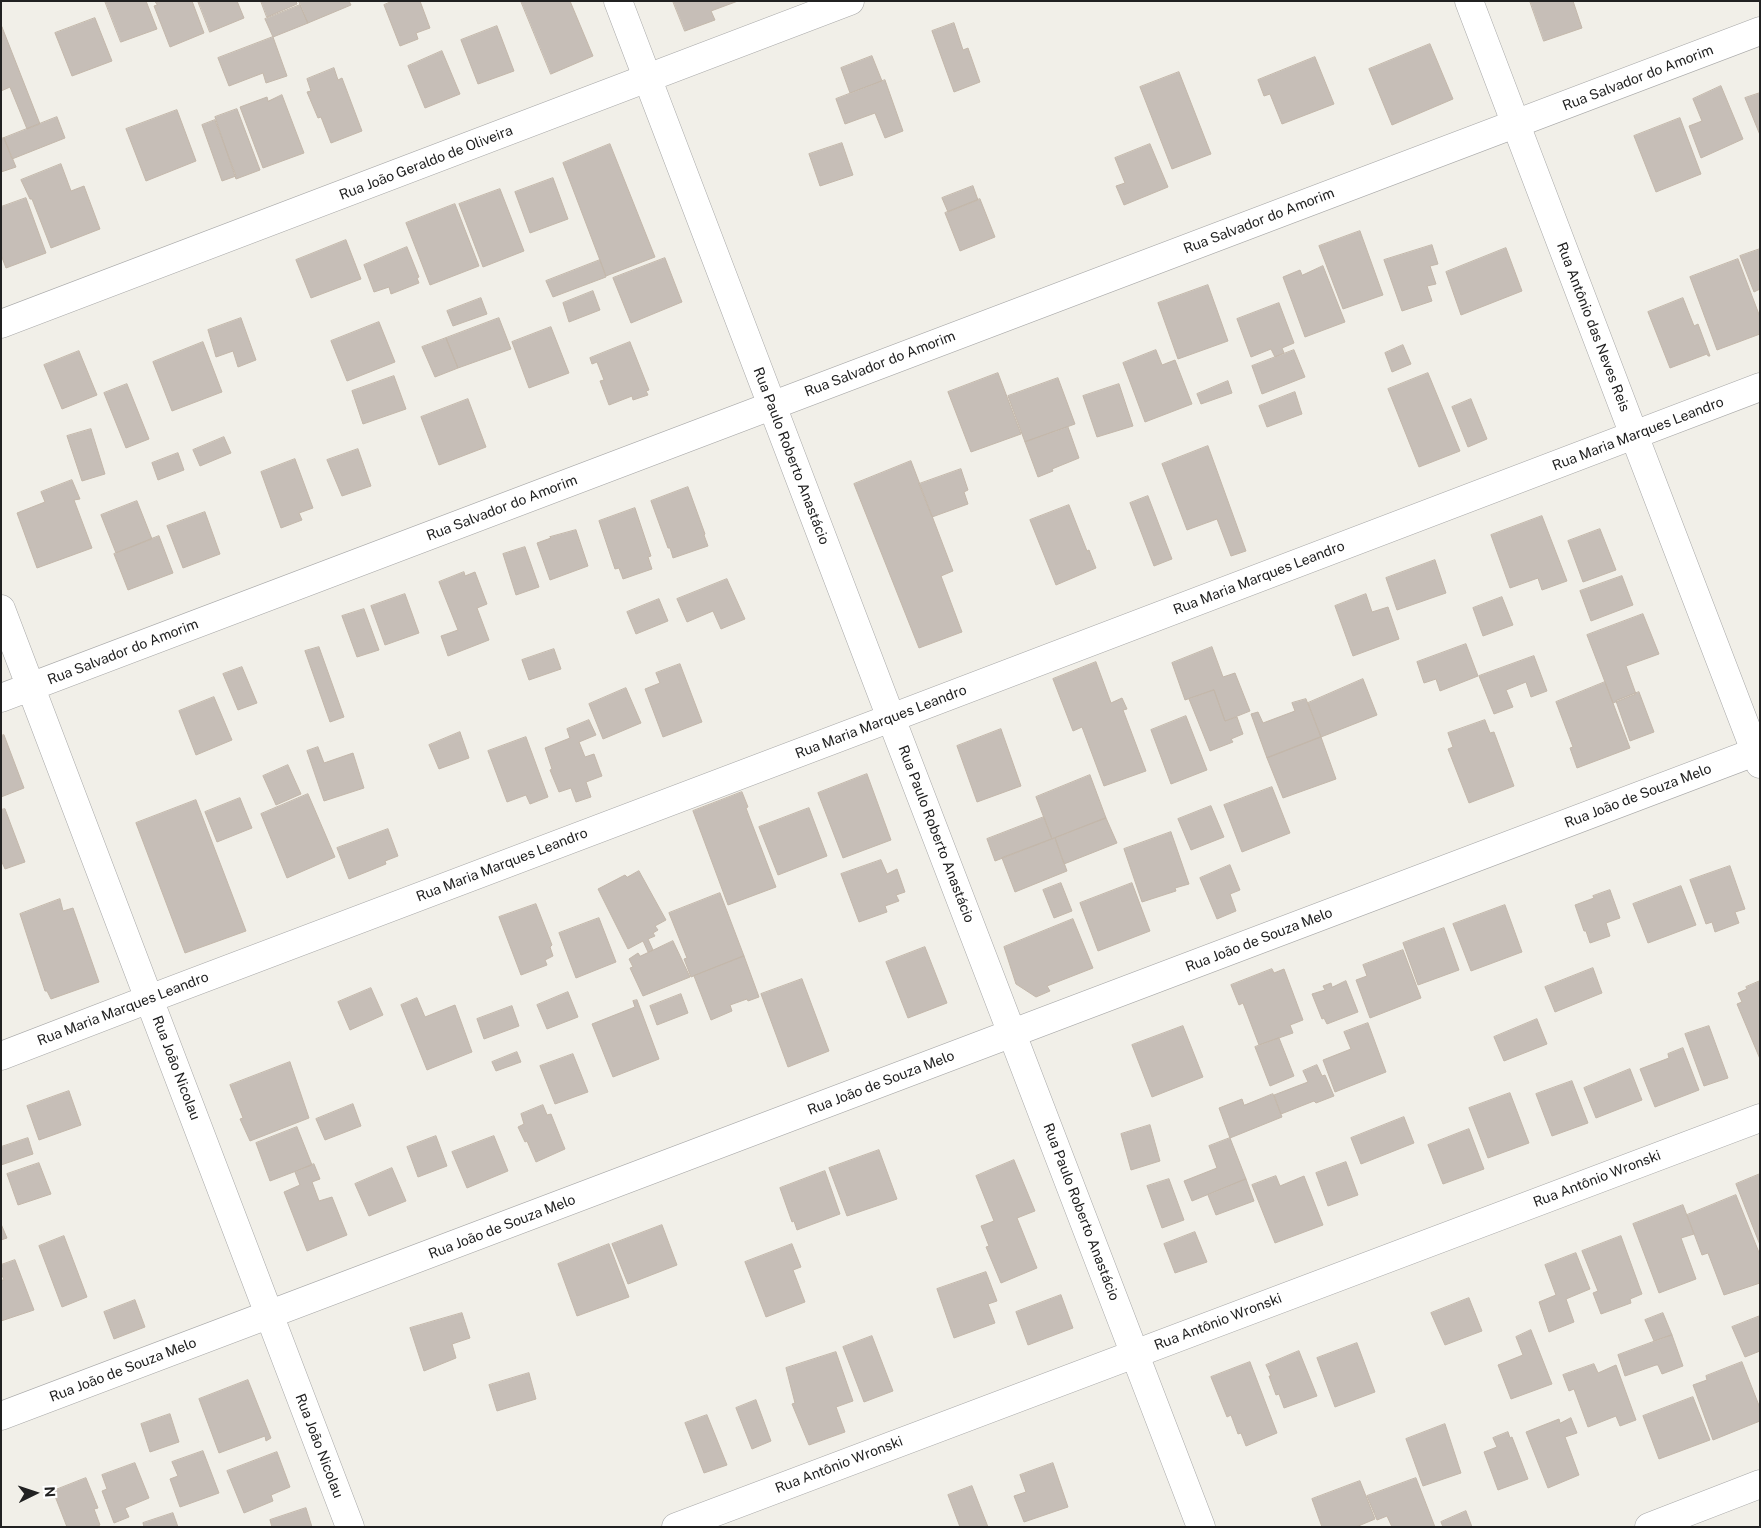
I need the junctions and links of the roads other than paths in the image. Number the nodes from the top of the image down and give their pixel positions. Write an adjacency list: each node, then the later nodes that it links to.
1 (618, 1): 5 (street, Rua Paulo Roberto Anastácio)
2 (850, 1): 5 (street, Rua João Geraldo de Oliveira)
3 (1469, 1): 6 (street, Rua Antônio das Neves Reis)
4 (1760, 31): 6 (street, Rua Salvador do Amorim)
5 (647, 78): 7 (street, Rua João Geraldo de Oliveira); 9 (street, Rua Paulo Roberto Anastácio)
6 (1516, 124): 9 (street, Rua Salvador do Amorim); 10 (street, Rua Antônio das Neves Reis)
7 (1, 324)
8 (1760, 387): 10 (street, Rua Maria Marques Leandro)
9 (772, 405): 12 (street, Rua Salvador do Amorim); 14 (street, Rua Paulo Roberto Anastácio)
10 (1634, 435): 14 (street, Rua Maria Marques Leandro); 15 (street, Rua Antônio das Neves Reis)
11 (1, 609): 12 (street, Rua João Nicolau)
12 (31, 687): 13 (street, Rua Salvador do Amorim); 16 (street, Rua João Nicolau)
13 (1, 698)
14 (891, 718): 16 (street, Rua Maria Marques Leandro); 17 (street, Rua Paulo Roberto Anastácio)
15 (1758, 755): 17 (street, Rua João de Souza Melo)
16 (150, 999): 18 (street, Rua Maria Marques Leandro); 20 (street, Rua João Nicolau)
17 (1012, 1033): 20 (street, Rua João de Souza Melo); 21 (street, Rua Paulo Roberto Anastácio)
18 (1, 1056)
19 (1760, 1118): 21 (street, Rua Antônio Wronski)
20 (269, 1315): 22 (street, Rua João de Souza Melo); 24 (street, Rua João Nicolau)
21 (1134, 1354): 25 (street, Rua Antônio Wronski); 26 (street, Rua Paulo Roberto Anastácio)
22 (1, 1416)
23 (1760, 1484): 27 (street)
24 (350, 1527)
25 (676, 1527)
26 (1201, 1527)
27 (1649, 1527)

